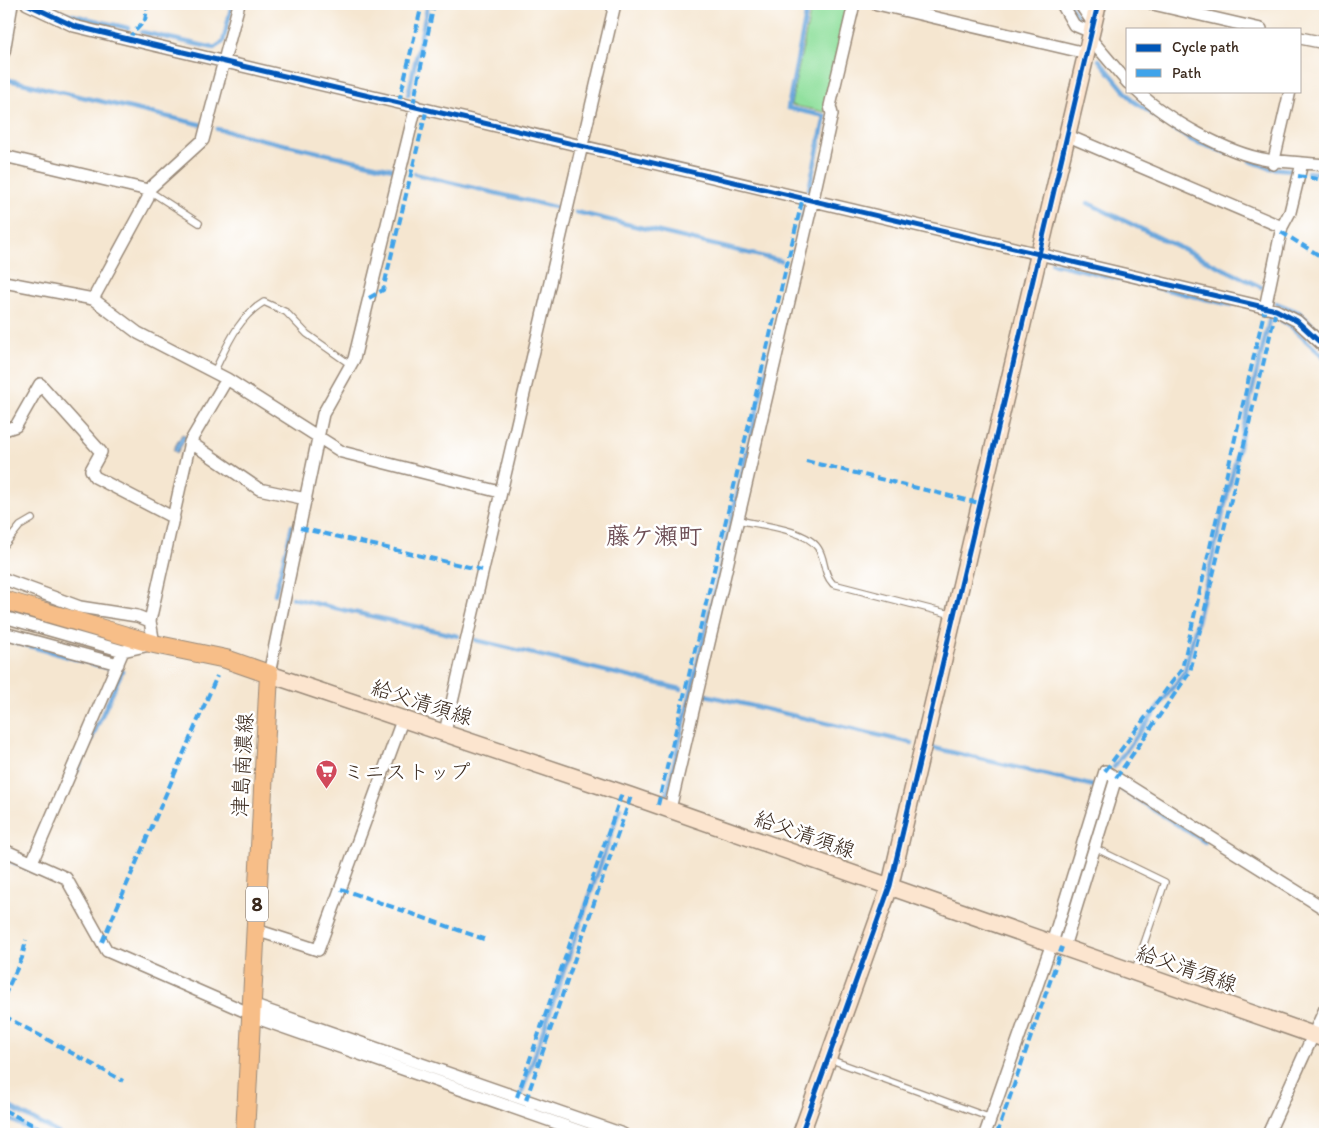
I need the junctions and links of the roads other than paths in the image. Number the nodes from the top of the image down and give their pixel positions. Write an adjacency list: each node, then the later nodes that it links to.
1 (27, 4): 16 (street)
2 (239, 4): 16 (street)
3 (615, 4): 22 (street)
4 (854, 4): 28 (street)
5 (877, 4): 12 (street)
6 (1062, 4): 12 (street)
7 (1080, 4): 12 (street)
8 (1098, 4): 12 (street)
9 (1153, 4): 11 (street)
10 (9, 9): 15 (street)
11 (1257, 28)
12 (1090, 36): 17 (street); 21 (street)
13 (1302, 41): 14 (street)
14 (1325, 43)
15 (4, 52)
16 (225, 61): 20 (street); 27 (street)
17 (1126, 81)
18 (1138, 92): 24 (street)
19 (1290, 92): 24 (street)
20 (416, 106): 22 (street); 36 (street)
21 (1066, 135): 30 (street); 31 (street)
22 (581, 145): 28 (street); 42 (street)
23 (4, 156): 27 (street)
24 (1274, 162): 25 (street)
25 (1302, 163): 26 (street); 30 (street)
26 (1325, 165)
27 (148, 190): 29 (lane); 33 (street)
28 (813, 199): 31 (street); 46 (street)
29 (199, 223)
30 (1282, 228): 34 (street)
31 (1038, 254): 34 (street); 50 (street)
32 (4, 282): 33 (street)
33 (93, 298): 37 (street)
34 (1265, 308): 35 (street)
35 (1325, 347)
36 (351, 365): 37 (lane); 40 (street)
37 (214, 372): 38 (street)
38 (226, 379): 40 (street); 41 (street)
39 (4, 430): 44 (street)
40 (318, 438): 42 (street); 43 (street)
41 (190, 442): 43 (street); 44 (street)
42 (500, 492): 59 (street)
43 (306, 499): 57 (street)
44 (174, 518): 52 (street)
45 (32, 519): 47 (lane)
46 (737, 520): 50 (lane); 61 (street)
47 (4, 546)
48 (4, 580): 52 (street)
49 (4, 600): 54 (main road)
50 (953, 615): 65 (street)
51 (4, 617): 55 (street)
52 (150, 621): 54 (street)
53 (4, 633): 56 (street)
54 (154, 644): 55 (street); 57 (main road)
55 (124, 651): 56 (street)
56 (118, 664): 64 (street)
57 (269, 674): 58 (street, 給父清須線); 67 (main road, 津島南濃線 / 8)
58 (403, 718): 59 (street, 給父清須線); 67 (street)
59 (445, 732): 61 (street, 給父清須線)
60 (1116, 778): 62 (street); 66 (street); 68 (street)
61 (670, 809): 65 (street, 給父清須線)
62 (1095, 848): 68 (street); 69 (lane)
63 (4, 850): 64 (street)
64 (32, 862): 71 (street)
65 (890, 886): 68 (street, 給父清須線); 73 (street)
66 (1325, 909)
67 (256, 930): 71 (main road, 津島南濃線 / 8)
68 (1058, 945): 69 (street, 給父清須線); 75 (street)
69 (1135, 972): 72 (street, 給父清須線)
70 (1325, 1009): 72 (street)
71 (252, 1012): 74 (street); 76 (main road, 津島南濃線 / 8)
72 (1319, 1037): 81 (street)
73 (828, 1059): 75 (lane); 79 (street)
74 (527, 1107): 77 (street); 78 (street)
75 (991, 1118): 80 (street)
76 (245, 1134)
77 (588, 1134)
78 (623, 1134)
79 (801, 1134)
80 (985, 1134)
81 (1268, 1134)

